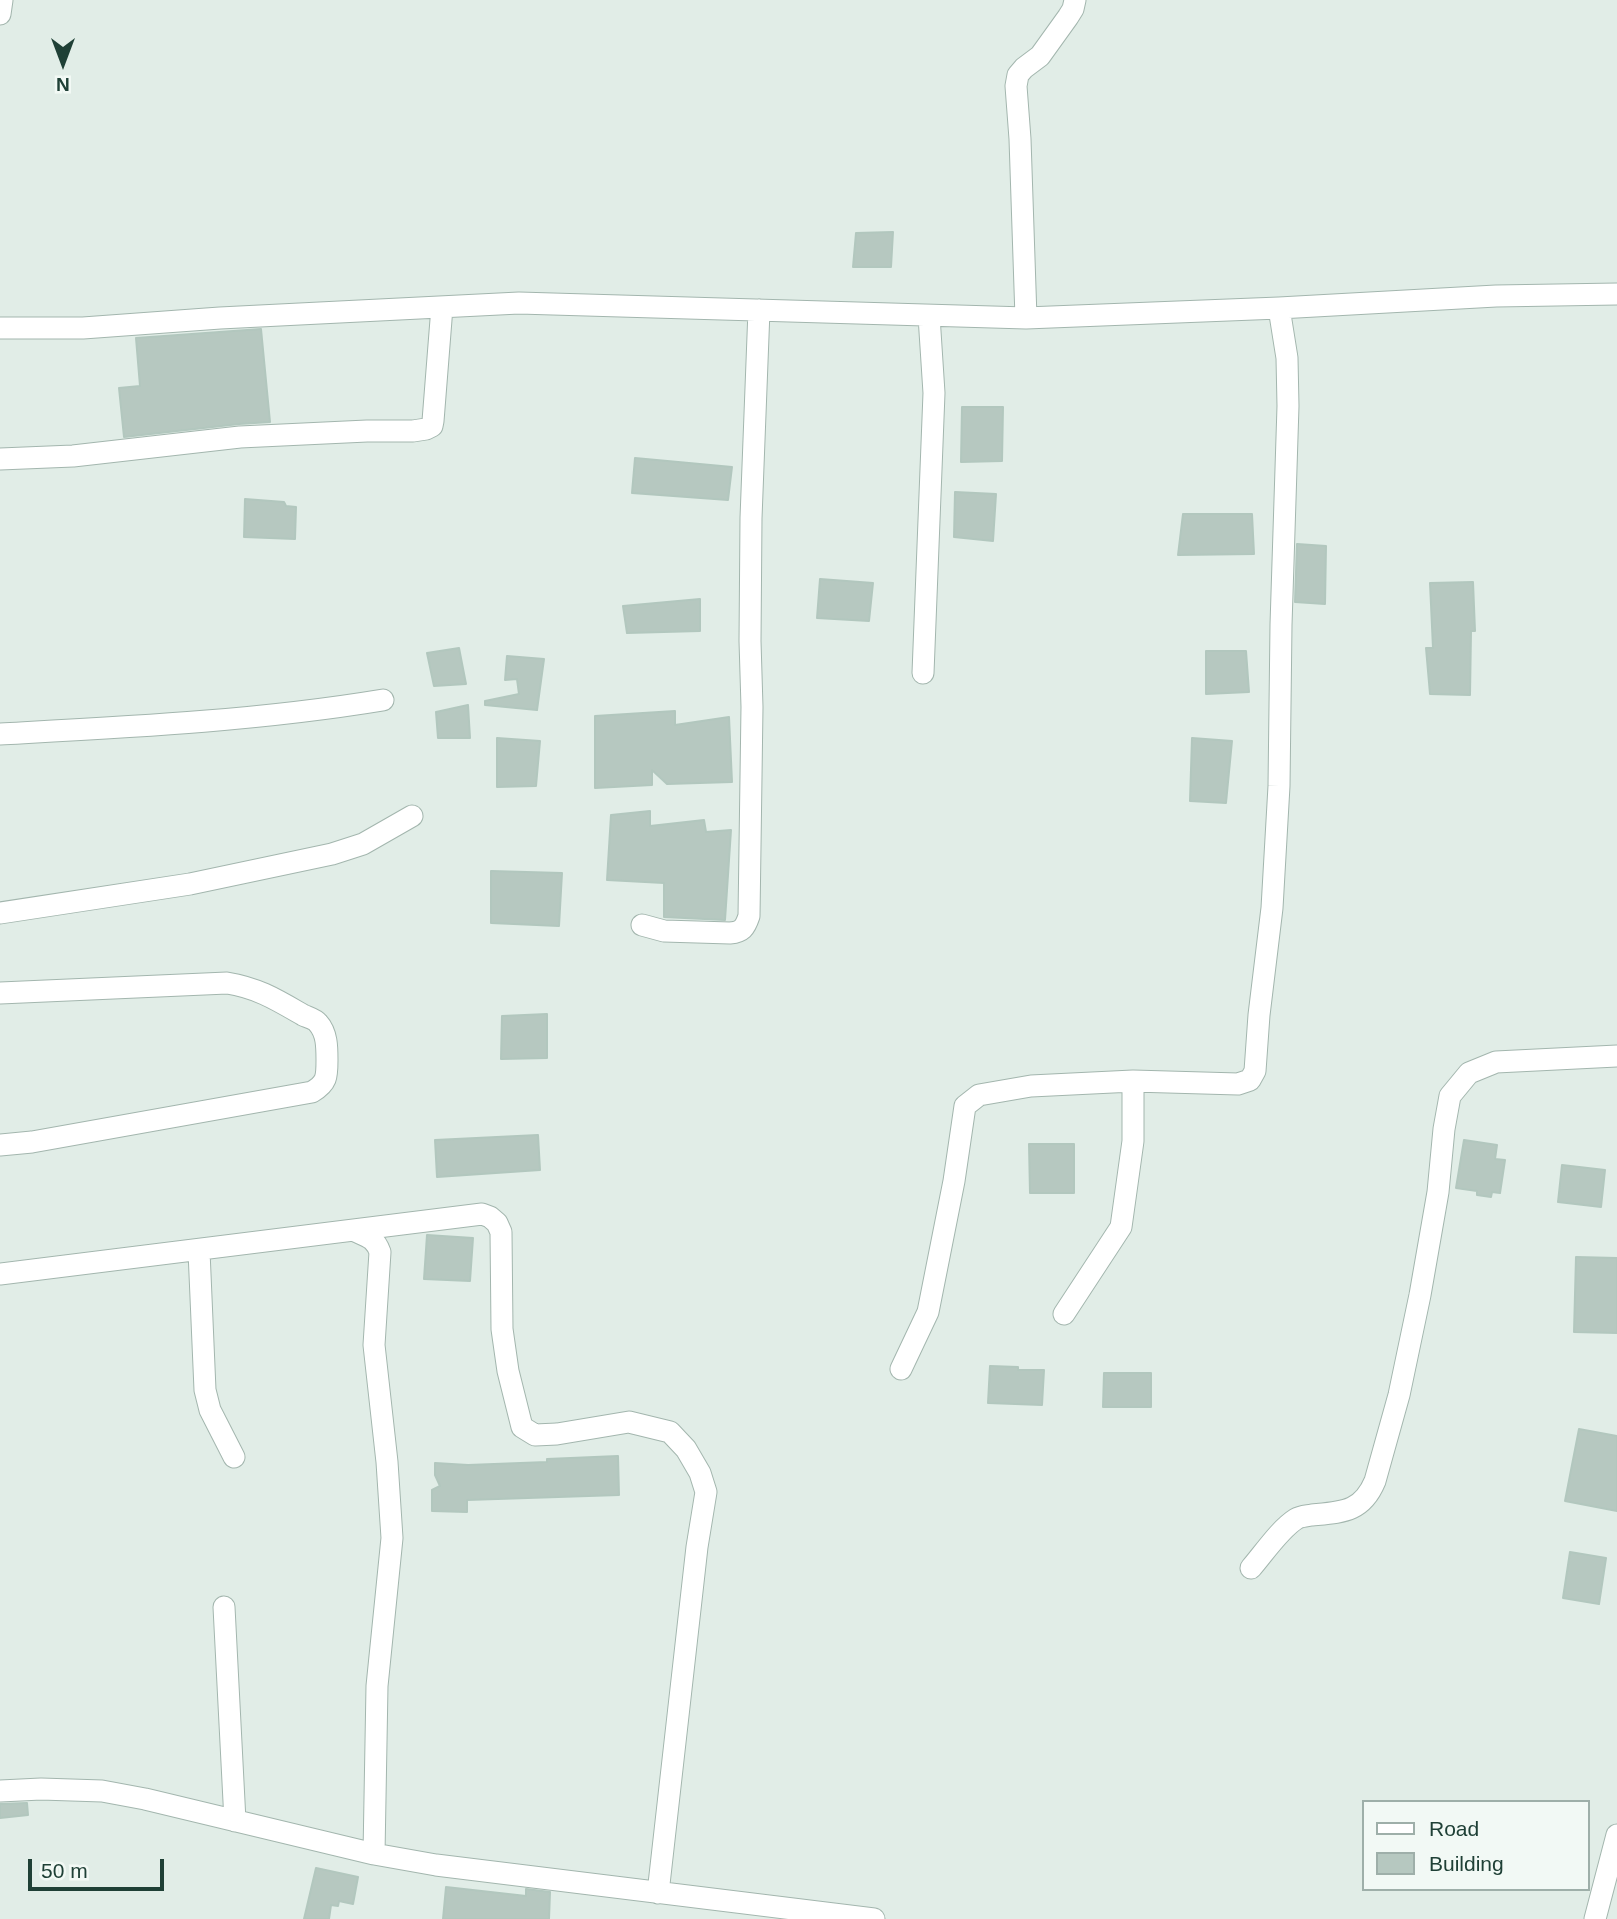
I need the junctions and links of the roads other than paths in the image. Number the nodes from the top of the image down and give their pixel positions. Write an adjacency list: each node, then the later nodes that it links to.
1 (2, 0): 3 (street)
2 (1075, 0): 9 (street)
3 (0, 15)
4 (1617, 294): 6 (street)
5 (442, 307): 7 (street); 10 (street); 11 (street)
6 (1279, 308): 9 (street); 20 (street)
7 (759, 310): 8 (street); 17 (street)
8 (929, 316): 9 (street); 12 (street)
9 (1026, 318)
10 (0, 328)
11 (0, 459)
12 (923, 673)
13 (383, 700): 14 (street)
14 (0, 734)
15 (412, 816): 16 (street)
16 (0, 913)
17 (642, 925)
18 (0, 993): 21 (street)
19 (1617, 1056): 28 (street)
20 (1133, 1081): 25 (street); 26 (street)
21 (0, 1145)
22 (355, 1231): 23 (street); 33 (street); 34 (street)
23 (199, 1251): 24 (street); 27 (street)
24 (0, 1274)
25 (1064, 1314)
26 (901, 1369)
27 (234, 1457)
28 (1251, 1568)
29 (224, 1607): 31 (street)
30 (0, 1791): 31 (street)
31 (235, 1821): 33 (street)
32 (1617, 1835): 36 (street)
33 (374, 1854): 34 (street)
34 (658, 1893): 35 (street)
35 (706, 1909): 38 (street)
36 (1595, 1918): 37 (street)
37 (1617, 1918)
38 (874, 1919)

